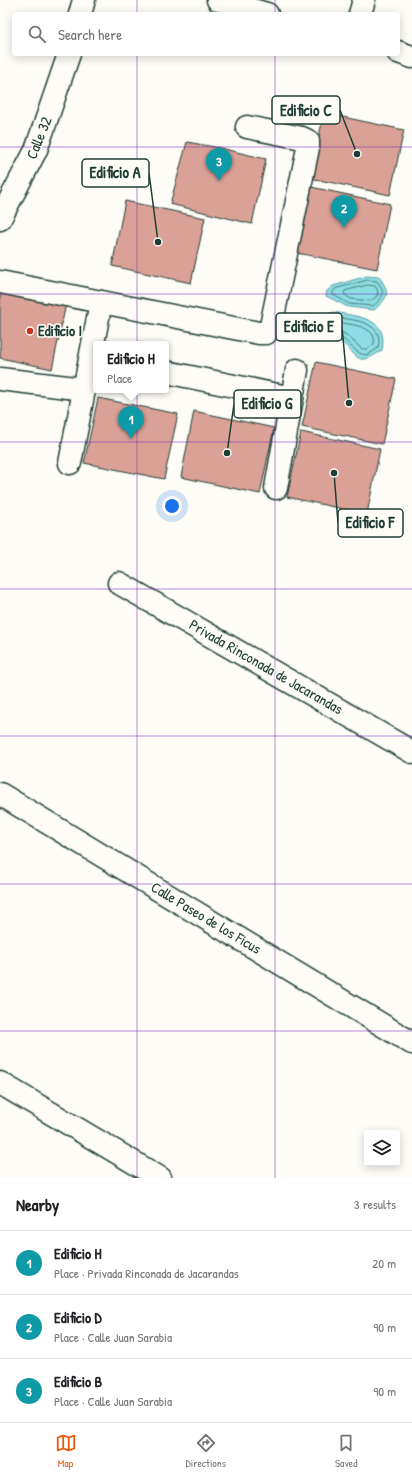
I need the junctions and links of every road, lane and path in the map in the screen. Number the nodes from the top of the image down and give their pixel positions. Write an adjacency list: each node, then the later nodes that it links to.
1 (84, 0): 4 (street)
2 (218, 0): 5 (street)
3 (364, 0): 6 (street)
4 (81, 12)
5 (260, 12)
6 (361, 12)
7 (400, 53): 9 (street)
8 (68, 56): 11 (street, Calle 32)
9 (412, 56)
10 (247, 127): 13 (street)
11 (0, 219)
12 (0, 282): 13 (street)
13 (101, 302): 14 (street)
14 (95, 341)
15 (93, 358): 19 (street)
16 (298, 370): 20 (street)
17 (169, 373): 20 (street)
18 (0, 379): 19 (street)
19 (84, 389): 21 (street)
20 (292, 398): 22 (street)
21 (70, 463)
22 (276, 488)
23 (120, 582): 24 (street, Privada Rinconada de Jacarandas)
24 (412, 752)
25 (0, 794): 26 (street, Calle Paseo de los Ficus)
26 (412, 1043)
27 (0, 1083): 28 (street)
28 (160, 1178)

